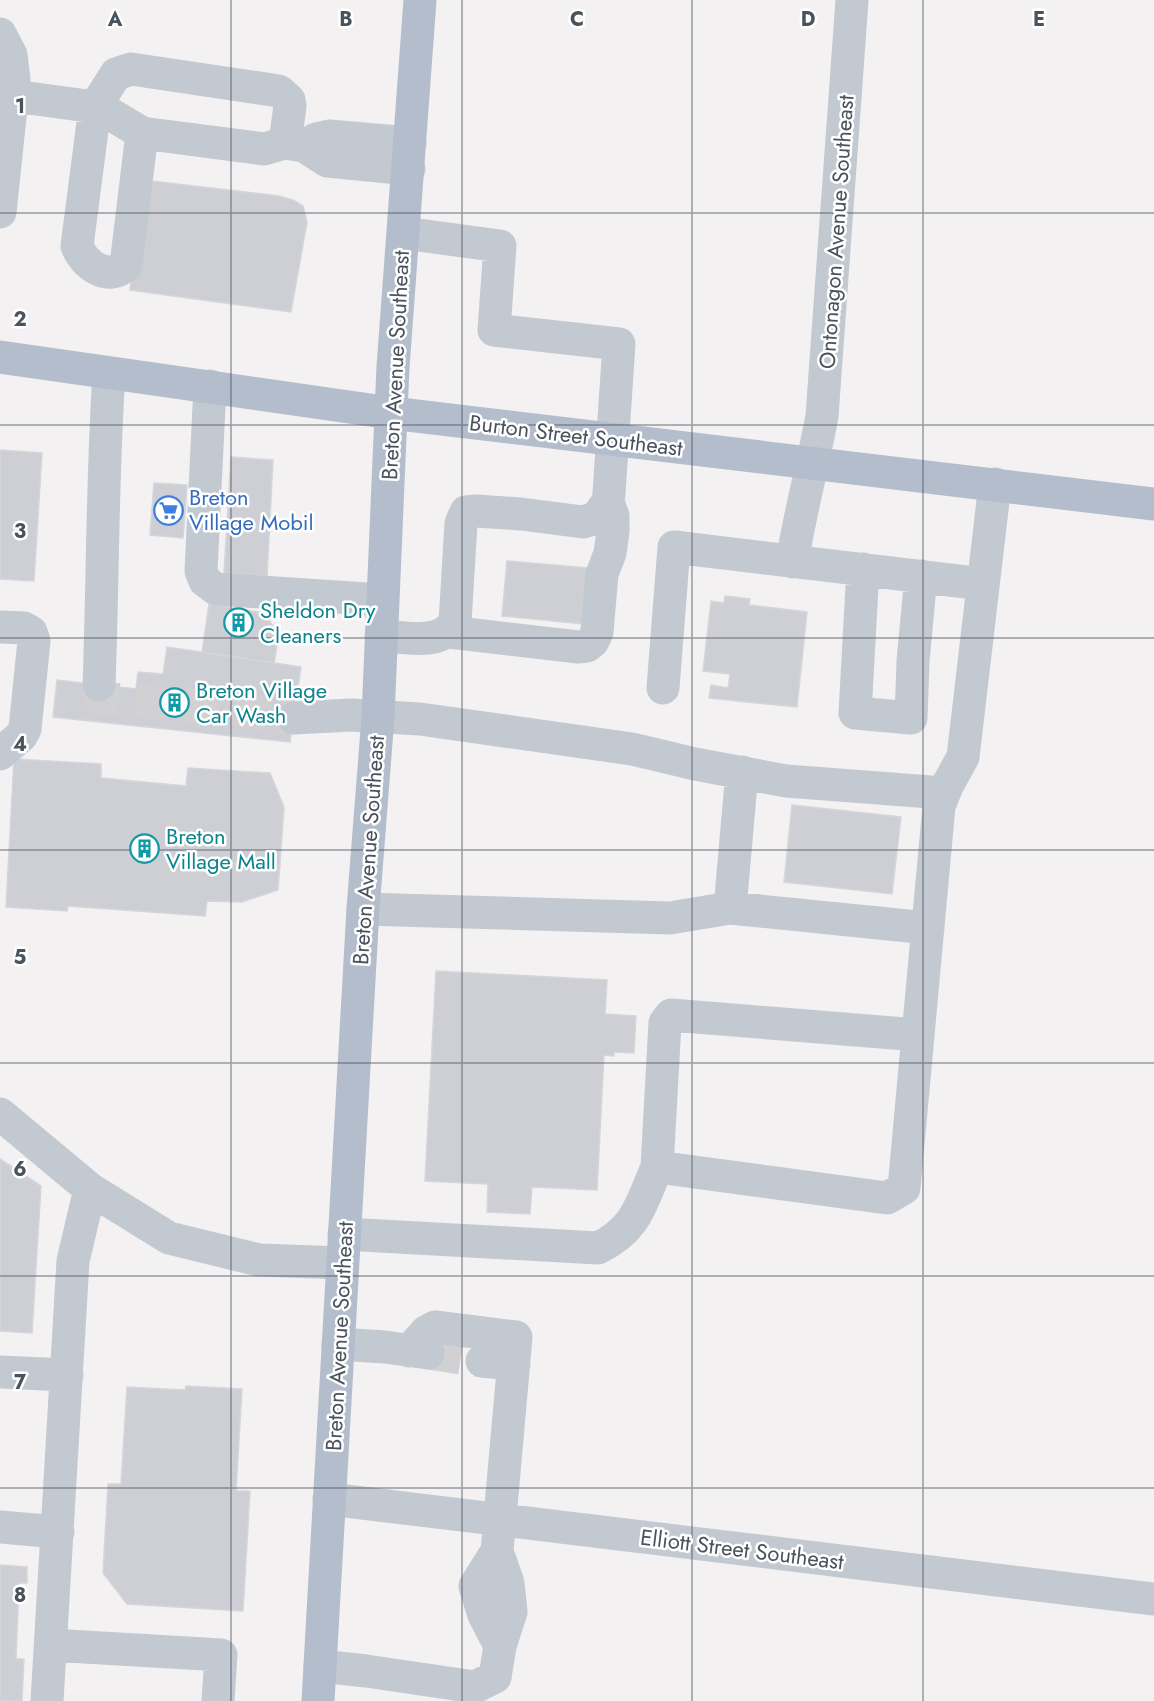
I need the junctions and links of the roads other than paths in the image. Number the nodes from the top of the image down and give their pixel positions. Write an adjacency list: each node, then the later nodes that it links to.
1 (420, 0): 8 (main road, Breton Avenue Southeast)
2 (852, 0): 16 (street, Ontonagon Avenue Southeast)
3 (0, 34): 5 (street)
4 (95, 107): 5 (street); 6 (street); 6 (street); 7 (street)
5 (8, 113): 9 (street)
6 (142, 133): 7 (street)
7 (294, 145): 8 (street)
8 (409, 156): 10 (main road, Breton Avenue Southeast)
9 (0, 212)
10 (404, 233): 14 (main road, Breton Avenue Southeast); 15 (street)
11 (0, 357): 12 (main road, Burton Street Southeast)
12 (109, 374): 13 (main road, Burton Street Southeast); 28 (street)
13 (210, 386): 14 (main road, Burton Street Southeast); 24 (street)
14 (391, 413): 15 (main road, Burton Street Southeast); 24 (main road, Breton Avenue Southeast)
15 (614, 438): 16 (main road, Burton Street Southeast); 18 (street)
16 (813, 464): 17 (main road, Burton Street Southeast); 20 (street, Ontonagon Avenue Southeast)
17 (995, 484): 19 (main road, Burton Street Southeast); 23 (street)
18 (608, 502): 26 (street); 26 (street)
19 (1154, 504)
20 (792, 562): 21 (street); 29 (street)
21 (864, 569): 22 (street); 22 (street)
22 (921, 576): 23 (street)
23 (983, 584): 34 (street)
24 (382, 600): 27 (main road, Breton Avenue Southeast)
25 (0, 627): 32 (street)
26 (449, 632): 27 (street)
27 (381, 636): 30 (main road, Breton Avenue Southeast)
28 (99, 685)
29 (663, 688)
30 (378, 717): 31 (street); 33 (street); 36 (main road, Breton Avenue Southeast)
31 (294, 718)
32 (0, 754)
33 (742, 772): 34 (street); 35 (street)
34 (944, 793): 37 (street)
35 (730, 908): 36 (street); 37 (street)
36 (363, 909): 42 (main road, Breton Avenue Southeast)
37 (928, 928): 38 (street)
38 (918, 1035): 40 (street); 40 (street)
39 (0, 1114): 41 (street)
40 (657, 1167): 42 (street)
41 (90, 1189): 42 (street); 45 (street)
42 (343, 1248): 43 (main road, Breton Avenue Southeast)
43 (338, 1344): 46 (main road, Breton Avenue Southeast); 49 (street)
44 (0, 1372): 45 (street)
45 (67, 1375): 48 (street)
46 (330, 1499): 49 (street, Elliott Street Southeast); 52 (main road, Breton Avenue Southeast)
47 (0, 1527): 48 (street)
48 (58, 1532): 51 (street)
49 (499, 1535): 50 (street, Elliott Street Southeast); 52 (street)
50 (1154, 1599)
51 (51, 1645): 53 (street); 54 (street)
52 (320, 1666): 55 (main road, Breton Avenue Southeast)
53 (47, 1701)
54 (218, 1701)
55 (318, 1701)

